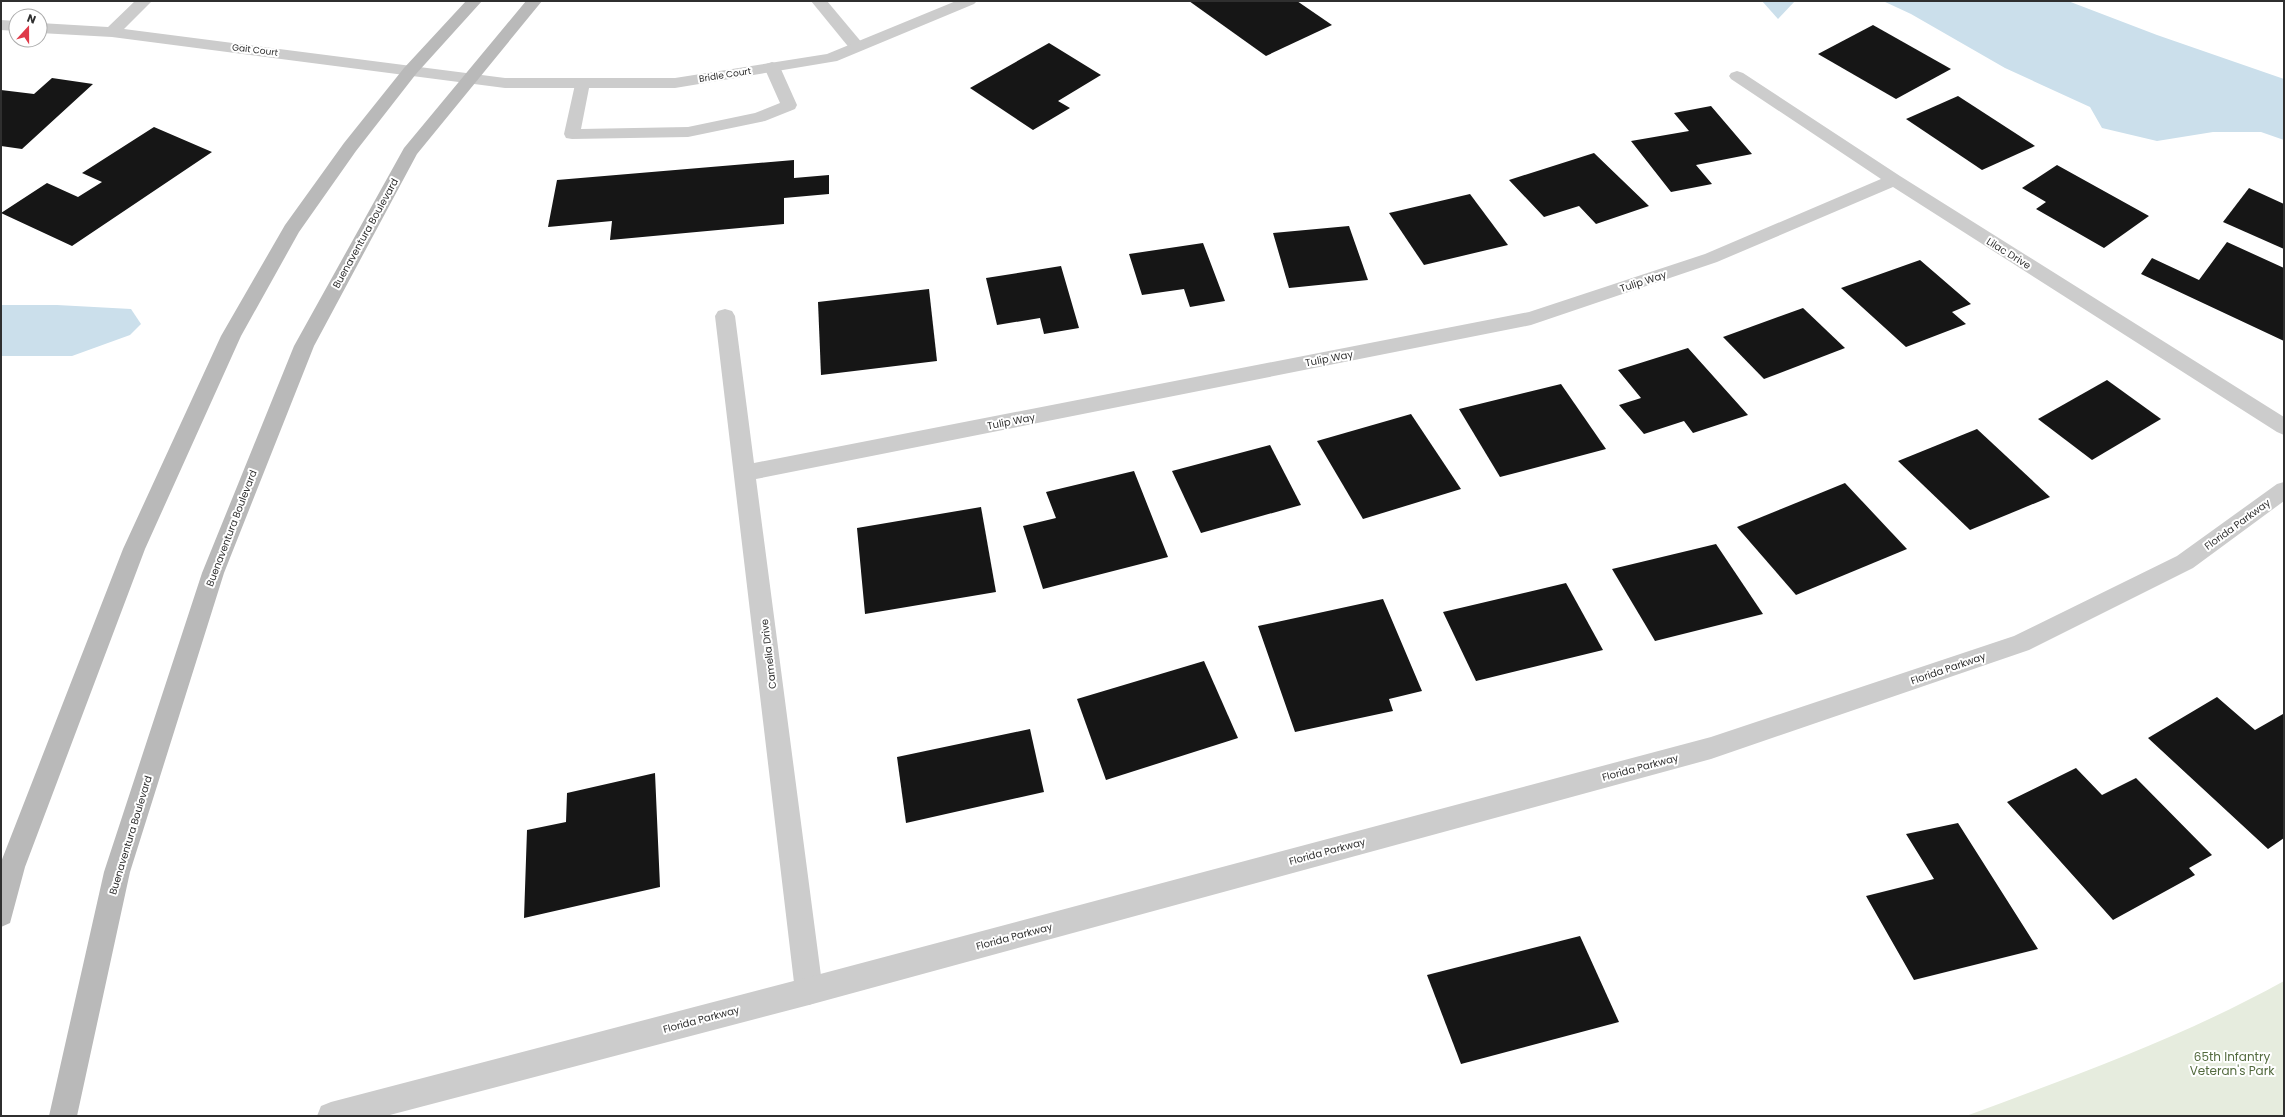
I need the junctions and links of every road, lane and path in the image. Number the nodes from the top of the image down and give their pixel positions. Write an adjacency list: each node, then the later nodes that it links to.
1 (144, 1): 7 (street)
2 (474, 1): 10 (main road)
3 (534, 1): 12 (main road, Buenaventura Boulevard)
4 (818, 1): 8 (street)
5 (969, 1): 8 (street, Bridle Court)
6 (48, 28): 7 (street, Gait Court)
7 (112, 32): 10 (street, Gait Court)
8 (857, 47): 9 (street, Bridle Court)
9 (772, 67): 13 (street, Bridle Court); 13 (street)
10 (410, 71): 12 (street, Gait Court); 19 (main road)
11 (1736, 76): 14 (street, Lilac Drive)
12 (469, 79): 13 (street, Bridle Court); 21 (main road, Buenaventura Boulevard)
13 (582, 83)
14 (1894, 180): 16 (street, Lilac Drive); 17 (street, Tulip Way)
15 (725, 316): 17 (street, Camelia Drive)
16 (2284, 426)
17 (746, 473): 20 (street, Camelia Drive)
18 (2284, 490): 20 (street, Florida Parkway)
19 (1, 914)
20 (809, 991): 22 (street, Florida Parkway)
21 (63, 1116)
22 (331, 1116)

